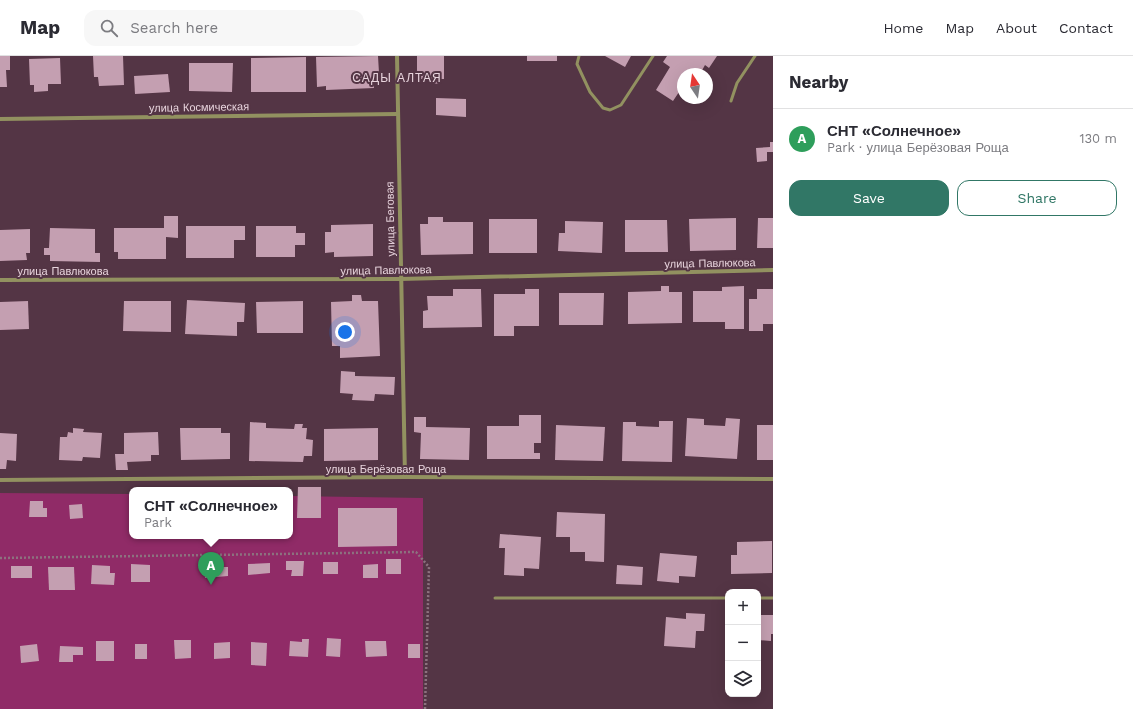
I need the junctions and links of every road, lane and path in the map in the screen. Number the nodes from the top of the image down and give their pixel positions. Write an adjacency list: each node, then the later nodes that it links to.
1 (397, 56): 6 (street, улица Беговая)
2 (579, 56): 3 (lane)
3 (653, 56)
4 (755, 56): 5 (lane)
5 (732, 101)
6 (398, 114): 7 (street, улица Космическая); 9 (street, улица Беговая)
7 (0, 119)
8 (773, 270): 9 (street, улица Павлюкова)
9 (400, 279): 10 (street, улица Павлюкова); 11 (street, улица Беговая)
10 (0, 280)
11 (405, 477): 12 (street, улица Берёзовая Роща); 13 (street, улица Берёзовая Роща)
12 (773, 479)
13 (0, 480)
14 (0, 558): 19 (path)
15 (495, 598): 16 (lane)
16 (725, 598)
17 (761, 598): 18 (lane)
18 (773, 598)
19 (425, 709)

